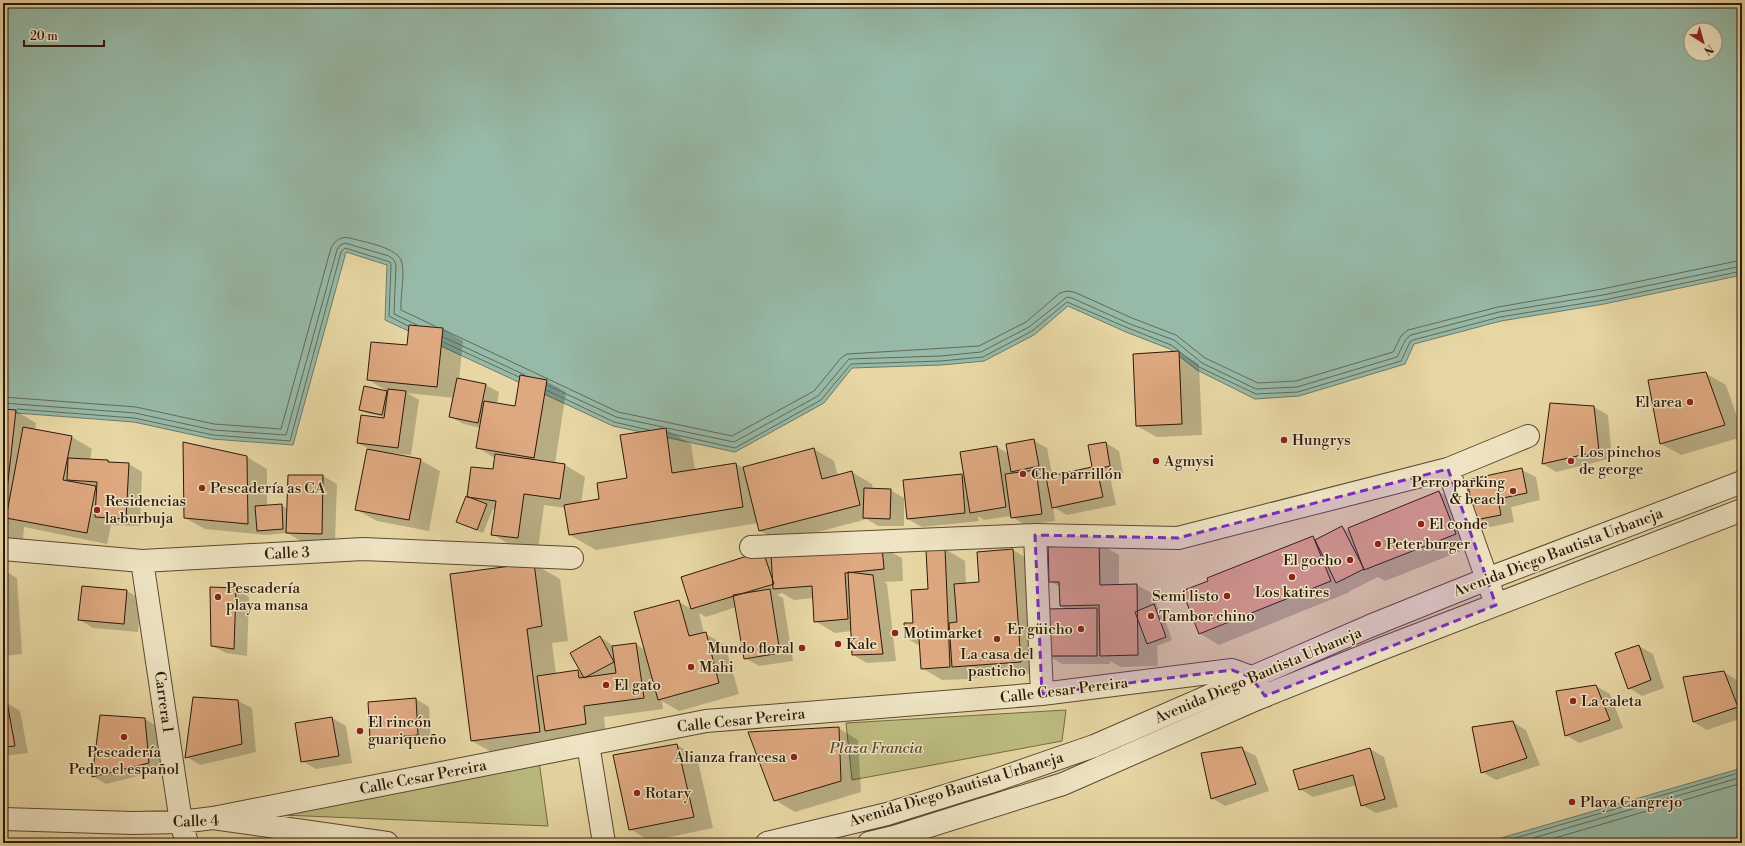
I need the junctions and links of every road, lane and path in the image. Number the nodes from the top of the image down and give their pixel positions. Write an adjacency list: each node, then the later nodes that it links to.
1 (1528, 436): 2 (street)
2 (1448, 468): 5 (street); 10 (street)
3 (1742, 482): 10 (street, Avenida Diego Bautista Urbaneja)
4 (1742, 510): 11 (street, Avenida Diego Bautista Urbaneja)
5 (1035, 535): 6 (street); 13 (street)
6 (751, 547)
7 (3, 548): 9 (street, Calle 3)
8 (572, 558): 9 (street, Calle 3)
9 (142, 561): 19 (street, Carrera 1)
10 (1487, 579): 11 (street); 12 (street, Avenida Diego Bautista Urbaneja)
11 (1496, 605): 14 (street, Avenida Diego Bautista Urbaneja)
12 (1251, 677): 13 (street, Calle Cesar Pereira); 14 (street); 16 (street, Avenida Diego Bautista Urbaneja)
13 (1042, 694): 15 (street, Calle Cesar Pereira)
14 (1265, 696): 20 (street, Avenida Diego Bautista Urbaneja)
15 (588, 744): 17 (street, Calle Cesar Pereira); 23 (street)
16 (887, 814): 20 (street); 24 (street, Avenida Diego Bautista Urbaneja)
17 (213, 818): 19 (street, Calle 4); 22 (street, Calle 4)
18 (3, 819): 19 (street, Calle 4)
19 (182, 822): 21 (street, Carrera 1)
20 (896, 840): 25 (street, Avenida Diego Bautista Urbaneja)
21 (187, 843)
22 (387, 843)
23 (604, 843)
24 (767, 843)
25 (869, 843)

